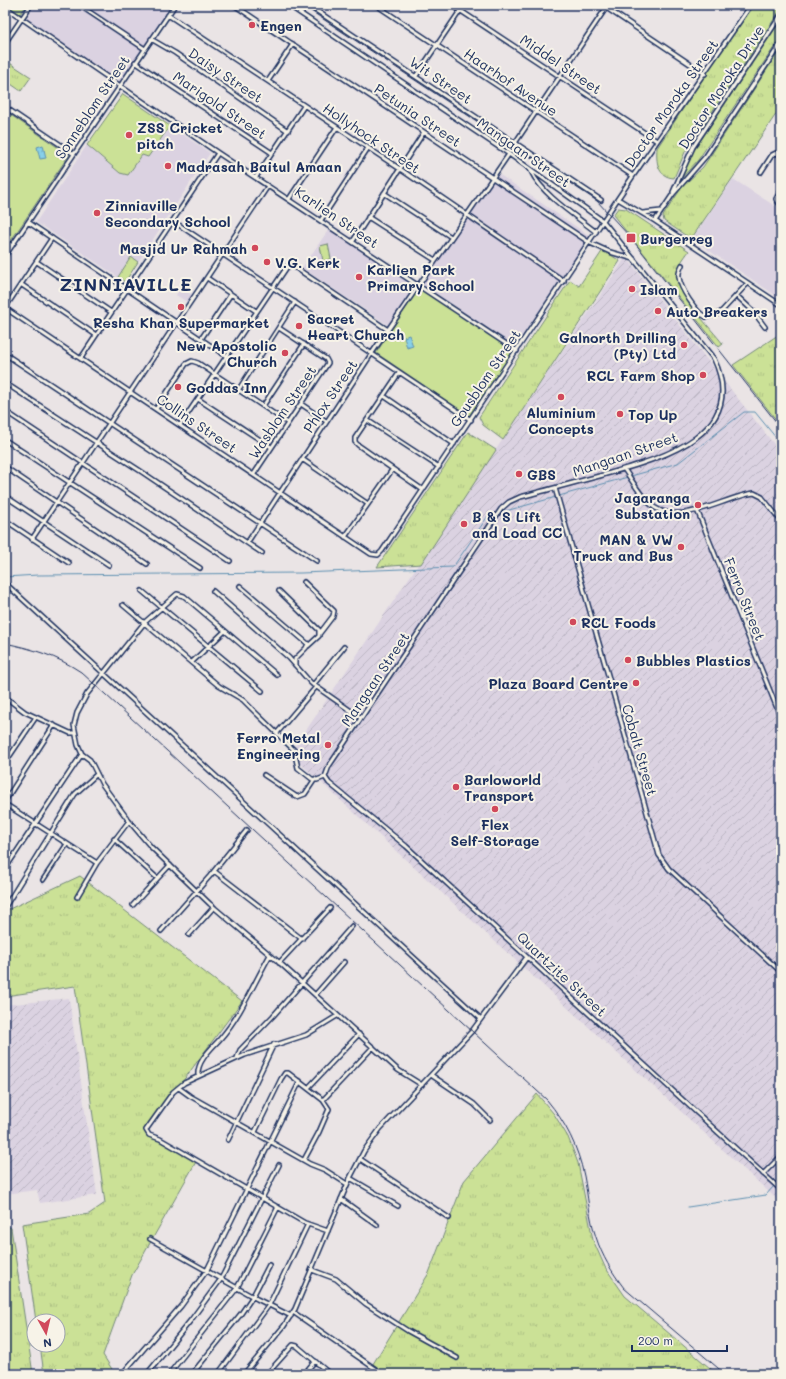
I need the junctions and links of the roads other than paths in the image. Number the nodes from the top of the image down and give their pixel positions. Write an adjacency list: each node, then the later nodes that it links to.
1 (31, 5): 19 (street)
2 (79, 5): 25 (street)
3 (175, 5): 17 (street, Sonneblom Street)
4 (234, 5): 23 (street, Petunia Street)
5 (288, 5): 44 (street, Mangaan Street)
6 (308, 5): 15 (street, Wit Street)
7 (320, 5): 15 (street)
8 (376, 5): 24 (street, Haarhof Avenue)
9 (452, 5): 16 (street, Middel Street)
10 (464, 5): 16 (street)
11 (602, 5): 13 (street)
12 (751, 5): 27 (street, Doctor Moroka Street)
13 (607, 6): 27 (street); 29 (street)
14 (5, 7): 19 (street, Karlien Street)
15 (316, 10): 28 (street, Wit Street)
16 (460, 10): 24 (street); 29 (street, Middel Street)
17 (168, 15): 20 (street, Sonneblom Street); 30 (street, Hollyhock Street)
18 (781, 15): 55 (street, Doctor Moroka Drive)
19 (22, 18): 22 (street); 31 (street, Karlien Street)
20 (152, 39): 25 (street, Sonneblom Street); 36 (street, Daisy Street)
21 (781, 43): 55 (street, Doctor Moroka Drive)
22 (5, 44)
23 (293, 44): 30 (street); 37 (street, Petunia Street)
24 (437, 45): 28 (street); 34 (street, Haarhof Avenue)
25 (145, 49): 26 (street, Sonneblom Street)
26 (135, 62): 31 (street, Sonneblom Street); 42 (street, Marigold Street)
27 (705, 74): 38 (street, Doctor Moroka Street)
28 (416, 76): 39 (street, Wit Street)
29 (560, 76): 34 (street); 38 (street, Middel Street)
30 (268, 81): 32 (street, Hollyhock Street)
31 (120, 85): 41 (street, Karlien Street); 43 (street, Sonneblom Street)
32 (304, 106): 35 (street, Hollyhock Street); 36 (street)
33 (5, 107): 43 (street)
34 (536, 112): 39 (street); 49 (street, Haarhof Avenue)
35 (337, 127): 40 (street, Hollyhock Street); 56 (street)
36 (288, 131): 42 (street)
37 (424, 132): 46 (street); 51 (street, Petunia Street)
38 (657, 142): 49 (street, Doctor Moroka Street)
39 (515, 143): 58 (street, Wit Street)
40 (368, 148): 46 (street, Hollyhock Street); 65 (street)
41 (218, 153): 50 (street, Karlien Street); 67 (street)
42 (272, 153): 50 (street)
43 (74, 154): 69 (street, Sonneblom Street)
44 (508, 154): 47 (street, Mangaan Street); 51 (street, Phlox Street)
45 (781, 155): 48 (street)
46 (400, 169): 54 (street); 63 (street, Hollyhock Street)
47 (530, 169): 66 (street, Mangaan Street); 70 (street)
48 (761, 172)
49 (633, 176): 57 (street, Doctor Moroka Street)
50 (256, 177): 52 (street, Karlien Street)
51 (491, 177): 63 (street, Phlox Street); 75 (street, Petunia Street)
52 (268, 186): 56 (street, Karlien Street); 77 (street)
53 (781, 190): 59 (street)
54 (384, 193): 64 (street); 71 (street)
55 (673, 194): 60 (street, Doctor Moroka Drive)
56 (289, 199): 65 (street, Karlien Street)
57 (618, 199): 61 (street, Doctor Moroka Street); 62 (street)
58 (602, 200)
59 (781, 206)
60 (663, 210): 62 (street); 68 (street, Doctor Moroka Drive)
61 (609, 213): 66 (street, Gousblom Street)
62 (642, 213): 68 (street)
63 (466, 214): 71 (street, Phlox Street); 84 (street, Hollyhock Street)
64 (368, 217): 74 (street); 80 (street)
65 (321, 220): 74 (street, Karlien Street)
66 (603, 220): 70 (street, Gousblom Street); 79 (street, Mangaan Street)
67 (173, 221): 77 (street); 89 (street)
68 (655, 221): 85 (street)
69 (28, 222): 72 (street); 76 (street, Sonneblom Street)
70 (596, 232): 75 (street, Gousblom Street)
71 (450, 237): 80 (street, Phlox Street)
72 (52, 238): 81 (street); 89 (street)
73 (5, 241): 76 (street)
74 (353, 241): 87 (street, Karlien Street)
75 (590, 243): 79 (street, Petunia Street); 84 (street, Gousblom Street)
76 (12, 246): 78 (street, Sonneblom Street)
77 (223, 254): 83 (street); 88 (street)
78 (5, 256)
79 (634, 259): 134 (street, Mangaan Street)
80 (435, 260): 87 (street, Phlox Street)
81 (37, 262): 86 (street); 96 (street)
82 (682, 265): 91 (street)
83 (207, 278): 90 (street); 97 (street)
84 (564, 281): 104 (street, Gousblom Street)
85 (748, 283): 91 (street); 93 (street)
86 (22, 285): 94 (street); 101 (street)
87 (419, 285): 100 (street, Phlox Street); 104 (street, Karlien Street)
88 (272, 287): 92 (street); 95 (street); 100 (street)
89 (127, 289): 96 (street); 97 (street)
90 (231, 294): 95 (street); 102 (street)
91 (737, 296): 98 (street)
92 (295, 302): 99 (street); 105 (street)
93 (781, 305)
94 (5, 308): 108 (street, Collins Street)
95 (256, 310): 107 (street)
96 (111, 312): 101 (street)
97 (177, 323): 102 (street); 113 (street)
98 (765, 327)
99 (279, 328): 103 (street); 112 (street)
100 (388, 330): 105 (street, Phlox Street)
101 (96, 335): 108 (street)
102 (201, 340): 107 (street)
103 (304, 344): 116 (street, Wasblom Street); 117 (street)
104 (517, 351): 121 (street, Gousblom Street)
105 (372, 353): 109 (street); 122 (street, Phlox Street)
106 (5, 354): 123 (street)
107 (226, 356): 110 (street)
108 (81, 358): 113 (street, Collins Street)
109 (399, 373): 114 (street); 121 (street)
110 (214, 374): 112 (street); 115 (street); 118 (street)
111 (5, 383): 127 (street)
112 (239, 389): 117 (street)
113 (130, 391): 118 (street, Collins Street); 123 (street)
114 (384, 396): 120 (street); 128 (street)
115 (198, 399): 125 (street); 129 (street)
116 (301, 404): 122 (street); 124 (street, Wasblom Street)
117 (263, 406): 124 (street)
118 (156, 409): 125 (street, Collins Street)
119 (5, 412): 131 (street)
120 (367, 420): 133 (street); 135 (street)
121 (471, 420): 128 (street, Gousblom Street)
122 (326, 421): 130 (street, Phlox Street)
123 (108, 423): 127 (street); 148 (street)
124 (288, 423): 129 (street, Wasblom Street)
125 (180, 425): 136 (street, Collins Street)
126 (5, 440): 137 (street)
127 (95, 443): 131 (street); 151 (street)
128 (454, 444): 133 (street, Gousblom Street)
129 (271, 447): 136 (street, Wasblom Street)
130 (302, 459): 140 (street, Phlox Street); 143 (street)
131 (82, 462): 137 (street); 154 (street)
132 (5, 467): 142 (street)
133 (439, 467): 139 (street, Gousblom Street)
134 (624, 469): 138 (street, Mangaan Street); 144 (street)
135 (392, 470): 139 (street); 143 (street)
136 (254, 474): 140 (street, Collins Street)
137 (69, 482): 142 (street); 159 (street)
138 (555, 488): 183 (street, Mangaan Street); 221 (street, Cobalt Street)
139 (423, 490): 153 (street, Gousblom Street)
140 (280, 492): 148 (street, Phlox Street); 149 (street, Collins Street)
141 (5, 496): 147 (street)
142 (57, 501): 147 (street); 157 (street)
143 (368, 504): 149 (street)
144 (697, 510): 146 (street); 184 (street, Ferro Street)
145 (5, 520): 150 (street)
146 (781, 520)
147 (43, 521): 150 (street); 158 (street)
148 (260, 522): 151 (street, Phlox Street); 155 (street)
149 (346, 537): 153 (street, Collins Street)
150 (32, 539): 156 (street)
151 (247, 543): 152 (street)
152 (262, 553)
153 (378, 555)
154 (230, 561)
155 (317, 561)
156 (69, 563)
157 (147, 564)
158 (109, 565)
159 (200, 568)
160 (304, 582): 170 (street)
161 (5, 584): 176 (street)
162 (240, 586): 172 (street)
163 (142, 591): 167 (street)
164 (213, 591): 175 (street)
165 (279, 591): 170 (street)
166 (123, 605): 168 (street)
167 (162, 606): 168 (street); 169 (street); 171 (street)
168 (145, 622): 174 (street); 176 (street)
169 (225, 631): 171 (street); 177 (street)
170 (320, 633): 172 (street)
171 (207, 646): 174 (street); 180 (street)
172 (308, 646): 175 (street)
173 (344, 647): 178 (street)
174 (192, 662): 187 (street)
175 (295, 665): 178 (street)
176 (103, 673): 186 (street); 225 (street)
177 (277, 675)
178 (313, 685): 179 (street)
179 (316, 687): 183 (street); 187 (street)
180 (262, 691)
181 (5, 697): 182 (street)
182 (36, 716): 185 (street); 189 (street)
183 (361, 718): 192 (street, Mangaan Street)
184 (781, 718)
185 (54, 725): 186 (street); 194 (street)
186 (75, 733): 188 (street)
187 (277, 733): 193 (street)
188 (82, 754): 190 (street); 196 (street)
189 (5, 763)
190 (97, 774): 195 (street); 198 (street)
191 (264, 775): 193 (street)
192 (325, 777): 193 (street); 218 (street, Quartzite Street)
193 (315, 779)
194 (5, 802): 196 (street)
195 (128, 821): 199 (street); 202 (street)
196 (35, 824): 198 (street); 203 (street)
197 (247, 830): 204 (street)
198 (50, 833): 200 (street); 210 (street)
199 (114, 839): 201 (street); 205 (street)
200 (67, 844): 201 (street); 206 (street)
201 (97, 863): 208 (street)
202 (170, 865): 205 (street); 207 (street)
203 (5, 869)
204 (214, 871): 207 (street); 216 (street)
205 (158, 878): 209 (street)
206 (43, 880)
207 (196, 891): 211 (street); 214 (street)
208 (77, 897)
209 (133, 905)
210 (5, 907)
211 (214, 907): 215 (street); 217 (street)
212 (330, 908): 216 (street)
213 (352, 926): 222 (street)
214 (161, 932)
215 (189, 935)
216 (302, 939): 220 (street)
217 (270, 955): 220 (street); 230 (street)
218 (527, 957): 225 (street); 246 (street, Quartzite Street)
219 (344, 962): 223 (street)
220 (279, 963): 222 (street)
221 (781, 972)
222 (301, 982): 223 (street); 229 (street)
223 (315, 995): 224 (street)
224 (337, 1016): 226 (street); 227 (street)
225 (481, 1019): 231 (street)
226 (359, 1034): 228 (street); 235 (street)
227 (274, 1044): 229 (street); 238 (street)
228 (373, 1047): 233 (street); 236 (street)
229 (237, 1058): 230 (street)
230 (198, 1075): 234 (street)
231 (431, 1075): 233 (street); 237 (street)
232 (300, 1081): 235 (street); 239 (street); 241 (street)
233 (422, 1084): 243 (street)
234 (178, 1088): 238 (street); 249 (street)
235 (308, 1088): 236 (street)
236 (323, 1100): 244 (street)
237 (490, 1120)
238 (238, 1122): 239 (street); 240 (street)
239 (255, 1132): 241 (street)
240 (228, 1140)
241 (270, 1141): 244 (street); 249 (street)
242 (781, 1156): 246 (street)
243 (360, 1159): 247 (street); 255 (street)
244 (304, 1160): 248 (street)
245 (279, 1165): 251 (street)
246 (763, 1174): 250 (street, Quartzite Street)
247 (350, 1178): 248 (street); 254 (street)
248 (347, 1184): 252 (street)
249 (247, 1188): 251 (street); 261 (street)
250 (781, 1190)
251 (262, 1197): 253 (street); 263 (street)
252 (341, 1199): 257 (street); 258 (street)
253 (278, 1206): 256 (street); 264 (street)
254 (398, 1206)
255 (449, 1218)
256 (308, 1224): 258 (street); 266 (street)
257 (377, 1225)
258 (328, 1231): 262 (street)
259 (150, 1239): 261 (street)
260 (269, 1265): 265 (street)
261 (206, 1270): 263 (street); 272 (street)
262 (312, 1270): 267 (street); 269 (street)
263 (221, 1279): 264 (street); 273 (street)
264 (237, 1288): 265 (street); 274 (street)
265 (252, 1296): 266 (street); 275 (street)
266 (269, 1305): 268 (street); 276 (street)
267 (293, 1312): 268 (street); 271 (street)
268 (291, 1316): 277 (street)
269 (457, 1358)
270 (315, 1361): 278 (street); 279 (street); 280 (street)
271 (377, 1370)
272 (122, 1374)
273 (147, 1374)
274 (169, 1374)
275 (192, 1374)
276 (218, 1374)
277 (244, 1374)
278 (268, 1374)
279 (304, 1374)
280 (330, 1374)

